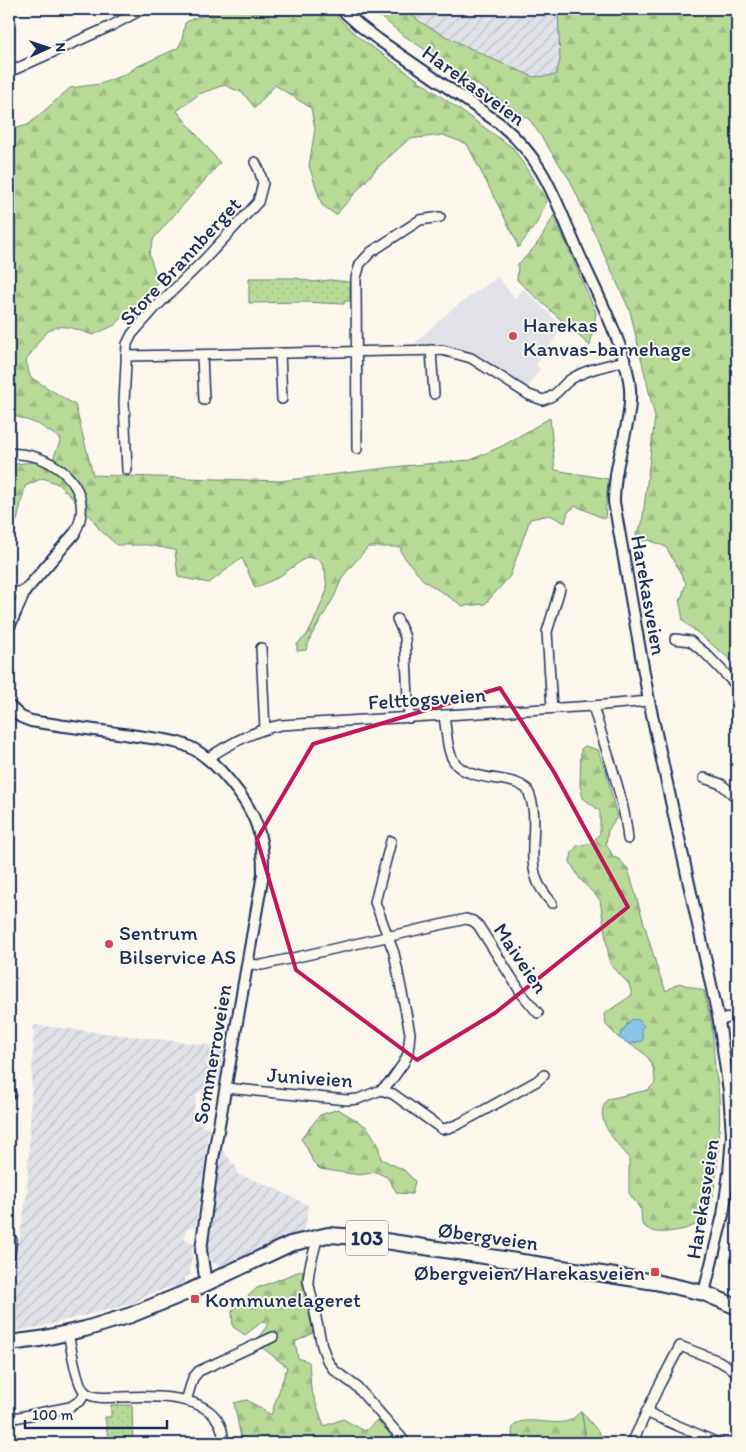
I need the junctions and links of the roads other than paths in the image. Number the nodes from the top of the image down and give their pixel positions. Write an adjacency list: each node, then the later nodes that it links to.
1 (143, 9): 3 (street)
2 (341, 9): 11 (street, Harekasveien)
3 (9, 72)
4 (255, 162): 9 (street, Store Brannberget)
5 (440, 217): 7 (street)
6 (431, 350): 7 (street); 11 (street); 12 (street)
7 (357, 351): 8 (street); 15 (street)
8 (280, 353): 10 (street); 13 (street)
9 (126, 356): 10 (street); 17 (street, Store Brannberget)
10 (202, 356): 14 (street)
11 (624, 362): 27 (street, Harekasveien)
12 (434, 394)
13 (282, 399)
14 (204, 400)
15 (357, 450)
16 (9, 453): 18 (street)
17 (127, 470)
18 (74, 534): 20 (street)
19 (560, 589): 30 (street)
20 (25, 591): 21 (street); 23 (street)
21 (9, 593)
22 (397, 619): 32 (street)
23 (9, 627)
24 (675, 639): 26 (street)
25 (261, 648): 33 (street)
26 (737, 686)
27 (649, 700): 29 (street, Felttogsveien); 44 (street, Harekasveien)
28 (9, 706): 34 (street, Sommerroveien)
29 (593, 706): 30 (street, Felttogsveien); 37 (street)
30 (552, 708): 31 (street, Felttogsveien)
31 (444, 714): 32 (street, Felttogsveien); 39 (street)
32 (409, 718): 33 (street, Felttogsveien)
33 (265, 729): 34 (street, Felttogsveien)
34 (208, 758): 41 (street, Sommerroveien)
35 (704, 778): 36 (street)
36 (737, 798)
37 (628, 839)
38 (391, 841): 40 (street)
39 (552, 903)
40 (388, 936): 41 (street, Maiveien); 42 (street, Maiveien); 47 (street)
41 (247, 964): 46 (street, Sommerroveien)
42 (538, 1012)
43 (737, 1015): 44 (street)
44 (719, 1021): 52 (street, Harekasveien)
45 (544, 1075): 47 (street, Juniveien)
46 (226, 1088): 47 (street, Juniveien); 51 (street, Sommerroveien)
47 (381, 1090)
48 (318, 1236): 51 (main road, Øbergveien / 103); 52 (main road, Øbergveien / 103); 63 (street)
49 (10, 1237): 50 (street)
50 (9, 1261)
51 (206, 1284): 54 (main road, Øbergveien / 103)
52 (704, 1293): 53 (main road, Øbergveien / 103)
53 (737, 1307)
54 (68, 1333): 56 (main road, Øbergveien / 103); 58 (street)
55 (273, 1336): 59 (street)
56 (9, 1344)
57 (737, 1372): 60 (street)
58 (85, 1392): 59 (street); 61 (street)
59 (186, 1401): 62 (street)
60 (646, 1412): 64 (street); 65 (street)
61 (9, 1419)
62 (223, 1443)
63 (406, 1443)
64 (632, 1443)
65 (718, 1443)

